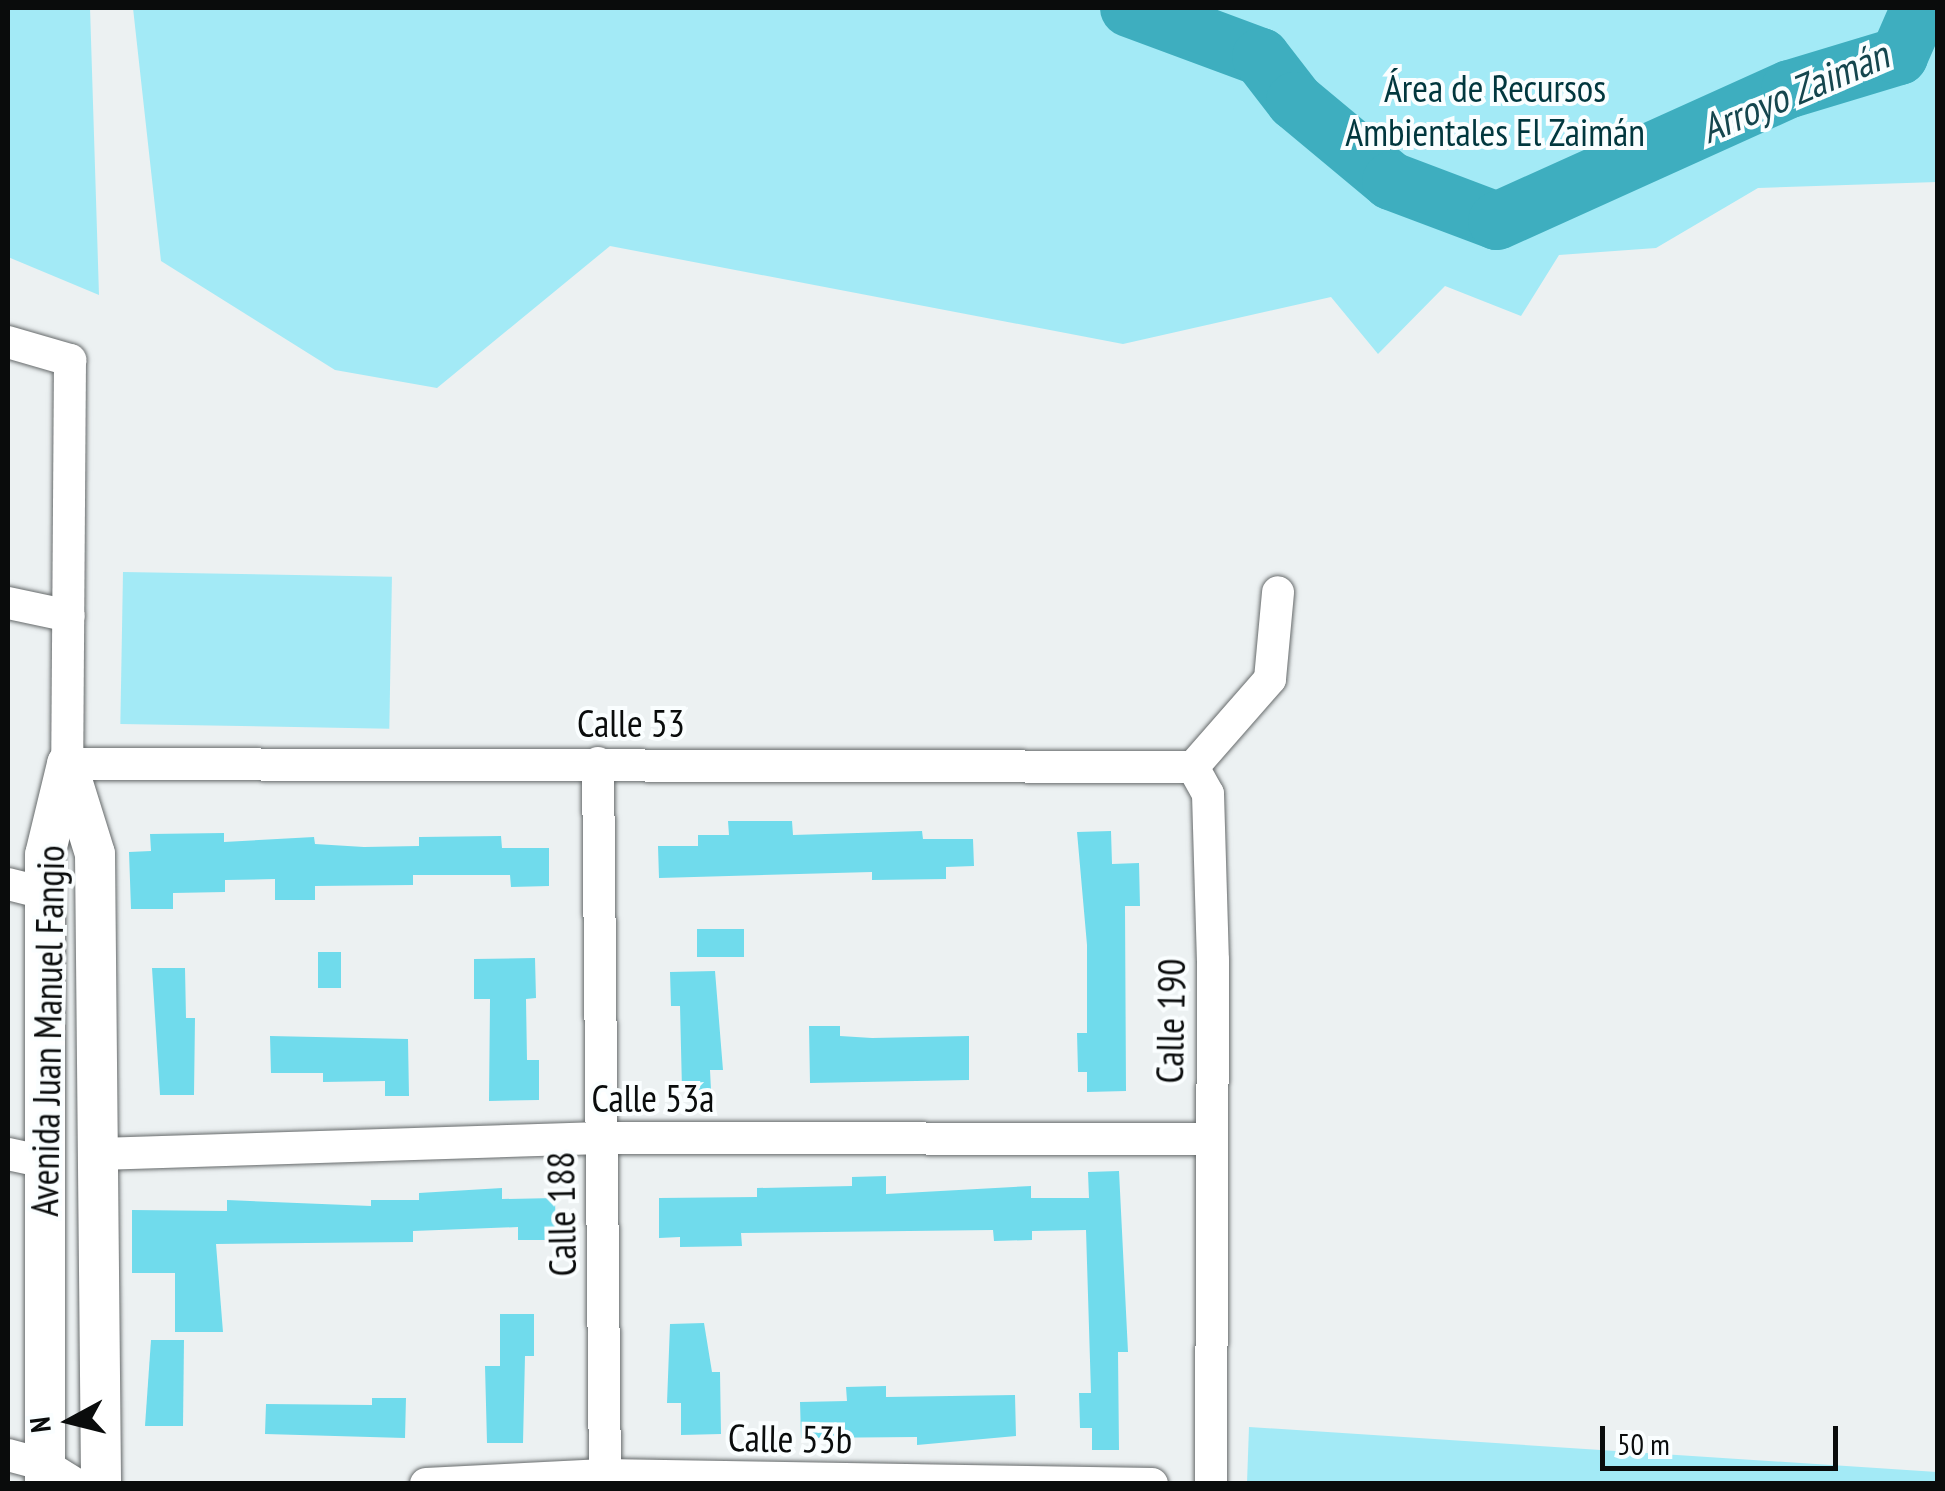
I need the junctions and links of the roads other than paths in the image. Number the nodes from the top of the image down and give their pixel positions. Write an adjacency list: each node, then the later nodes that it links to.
1 (8, 342): 4 (street)
2 (1278, 592): 7 (street)
3 (8, 603): 4 (street)
4 (69, 616): 6 (street)
5 (598, 763): 6 (street, Calle 53); 7 (street, Calle 53); 9 (street, Calle 188)
6 (68, 764): 8 (main road, Avenida Juan Manuel Fangio); 11 (main road, Avenida Juan Manuel Fangio)
7 (1193, 767): 10 (street, Calle 190)
8 (26, 889): 12 (main road, Avenida Juan Manuel Fangio)
9 (600, 1138): 10 (street, Calle 53a); 11 (street, Calle 53a); 14 (street, Calle 188)
10 (1208, 1139): 18 (street, Calle 190)
11 (98, 1154): 15 (main road, Avenida Juan Manuel Fangio)
12 (24, 1157): 13 (main road, Avenida Juan Manuel Fangio)
13 (43, 1472)
14 (605, 1479): 16 (street, Calle 53b); 17 (street, Calle 53b)
15 (101, 1484)
16 (426, 1484)
17 (1152, 1484)
18 (1211, 1484)

